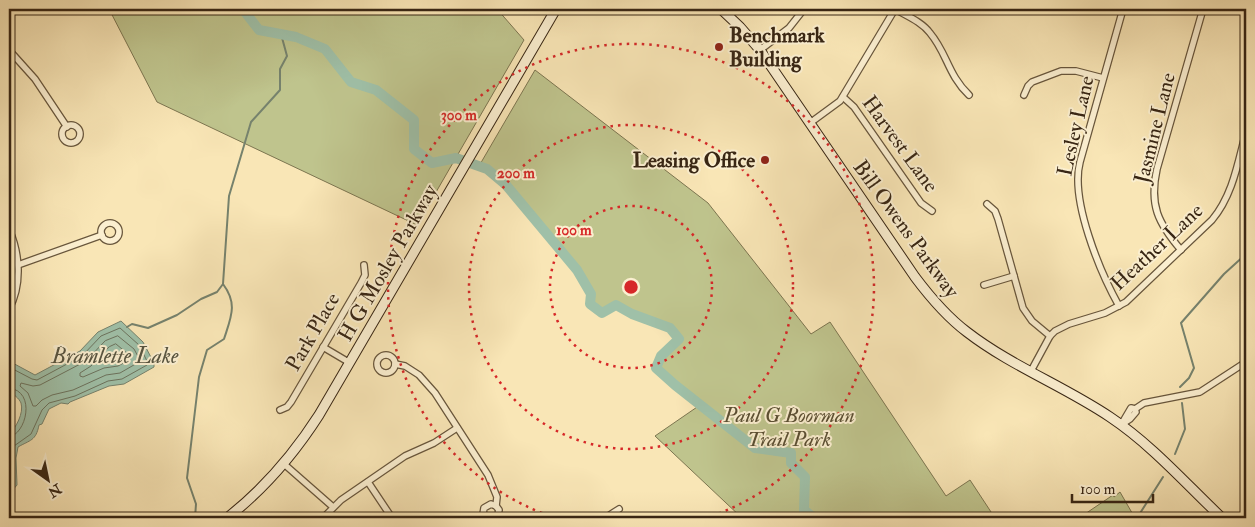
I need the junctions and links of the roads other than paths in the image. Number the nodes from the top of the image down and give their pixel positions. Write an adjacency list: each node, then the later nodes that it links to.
1 (556, 9): 31 (main road, H G Mosley Parkway)
2 (721, 9): 8 (main road, Bill Owens Parkway)
3 (804, 9): 8 (street)
4 (895, 9): 10 (street); 12 (street)
5 (1123, 9): 9 (street, Lesley Lane)
6 (1203, 9): 21 (street, Jasmine Lane)
7 (9, 50): 14 (street)
8 (760, 50): 13 (main road, Bill Owens Parkway)
9 (1104, 78): 11 (street); 26 (street, Lesley Lane)
10 (969, 95)
11 (1024, 95)
12 (843, 97): 13 (street); 18 (street, Harvest Lane)
13 (810, 123): 33 (main road, Bill Owens Parkway)
14 (67, 127)
15 (1246, 132): 16 (street, Heather Lane)
16 (1244, 148): 21 (street, Heather Lane)
17 (987, 204): 24 (street)
18 (932, 211)
19 (9, 229): 22 (street)
20 (102, 235): 22 (street)
21 (1182, 250): 26 (street, Heather Lane)
22 (18, 265): 27 (street)
23 (364, 265): 29 (street, Park Place)
24 (1014, 276): 25 (street); 28 (street)
25 (984, 285)
26 (1119, 306): 28 (street, Heather Lane)
27 (9, 309)
28 (1050, 336): 33 (street, Heather Lane)
29 (323, 347): 31 (street); 34 (street, Park Place)
30 (1246, 362): 35 (street)
31 (350, 363): 37 (main road, H G Mosley Parkway)
32 (395, 364): 36 (street)
33 (1030, 371): 35 (main road, Bill Owens Parkway)
34 (280, 410)
35 (1121, 425): 48 (main road, Bill Owens Parkway)
36 (457, 428): 38 (street); 39 (street)
37 (284, 464): 40 (street); 42 (main road, H G Mosley Parkway)
38 (368, 482): 40 (street); 44 (street)
39 (496, 506): 45 (street); 46 (street)
40 (333, 507): 43 (street)
41 (619, 509): 47 (street)
42 (227, 518)
43 (323, 518)
44 (392, 518)
45 (486, 518)
46 (497, 518)
47 (605, 518)
48 (1222, 518)

